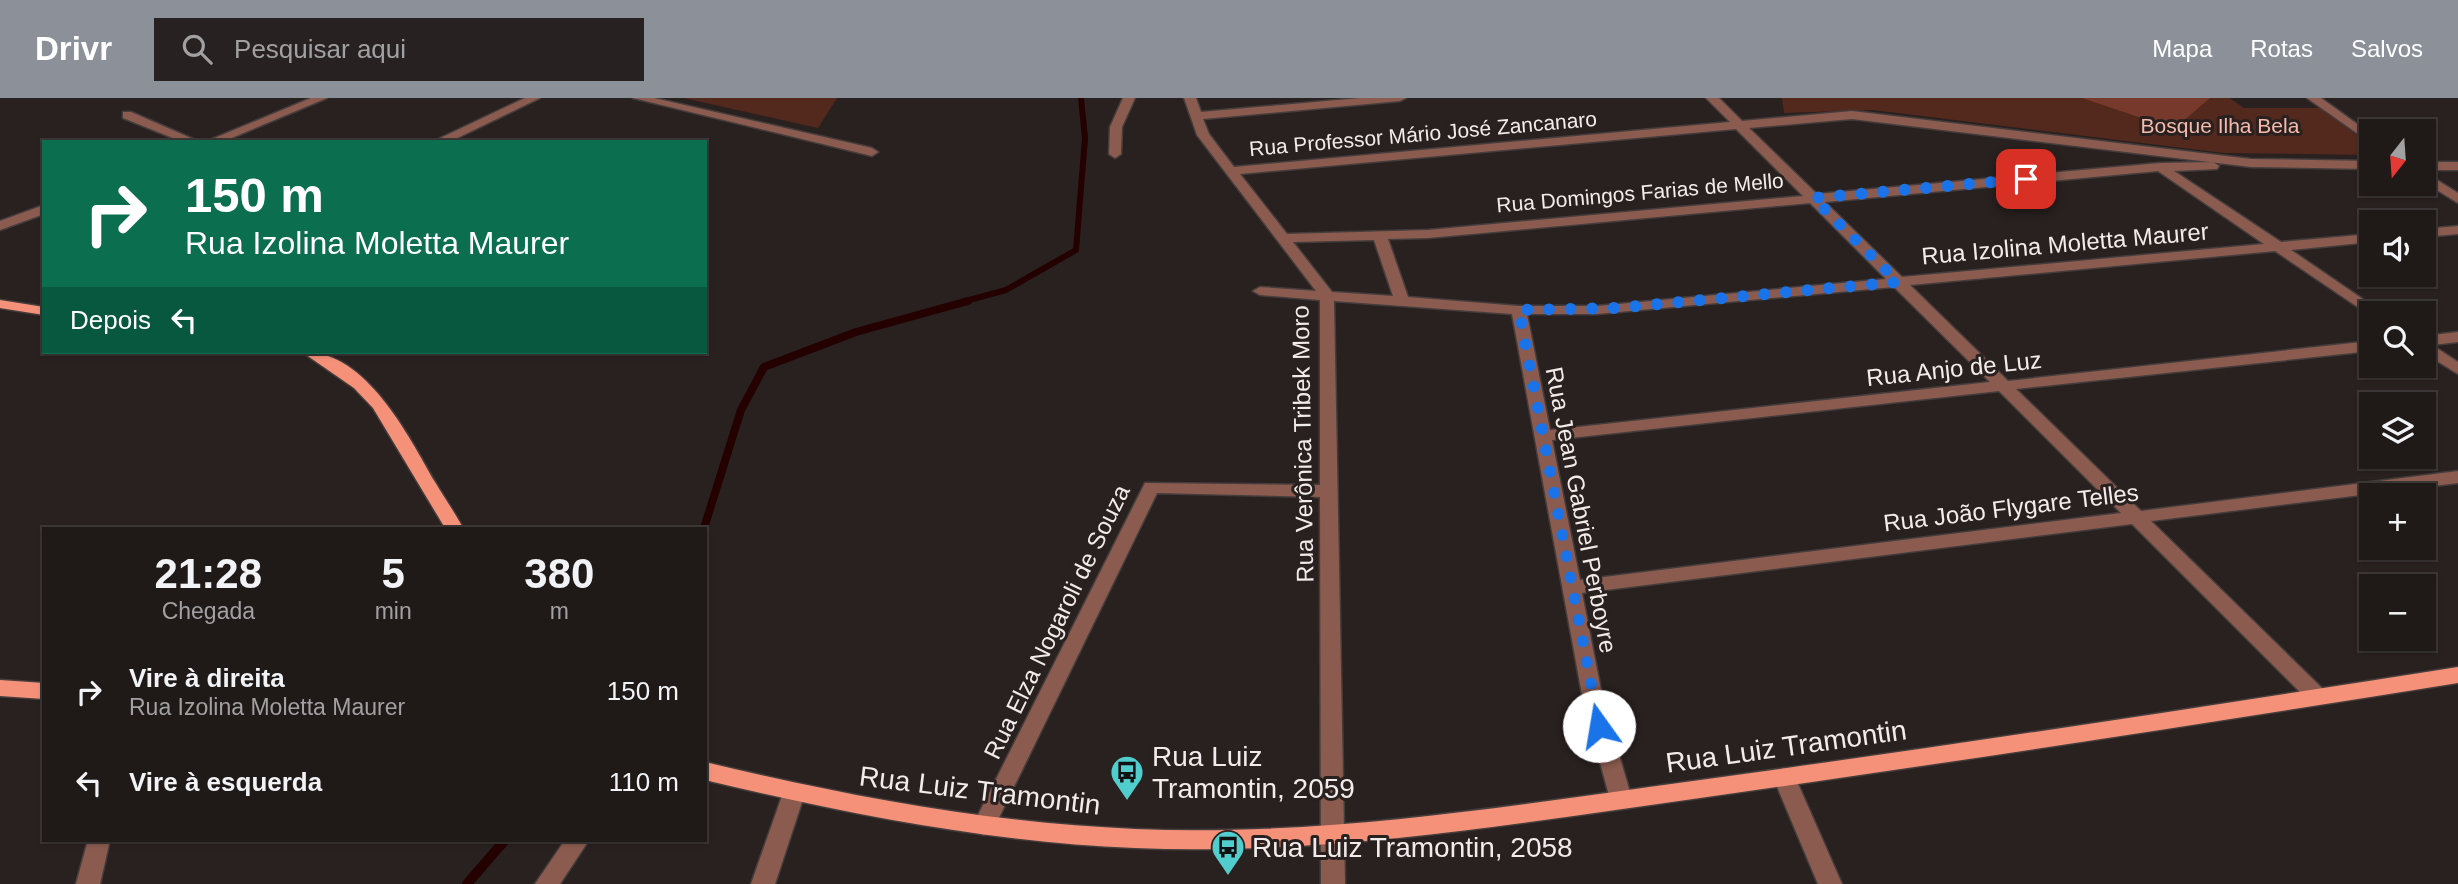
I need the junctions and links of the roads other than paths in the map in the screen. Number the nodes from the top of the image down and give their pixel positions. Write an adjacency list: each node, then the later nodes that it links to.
1 (321, 98): 14 (street)
2 (534, 98): 15 (street)
3 (639, 98): 16 (street)
4 (1129, 98): 17 (street)
5 (1190, 98): 10 (street, Rua Verônica Tribek Moro)
6 (1400, 98): 10 (street)
7 (1712, 98): 11 (street)
8 (2312, 98): 12 (street)
9 (127, 115): 13 (street)
10 (1195, 116): 23 (street, Rua Verônica Tribek Moro)
11 (1738, 124): 18 (street, Rua Professor Mário José Zancanaro); 23 (street, Rua Professor Mário José Zancanaro); 25 (street)
12 (2359, 131)
13 (189, 140)
14 (216, 140)
15 (443, 140)
16 (872, 152)
17 (1115, 154)
18 (2251, 163): 19 (street, Rua Professor Mário José Zancanaro); 22 (street, Rua Domingos Farias de Mello)
19 (2359, 165)
20 (2436, 166): 21 (street)
21 (2458, 166)
22 (2160, 167): 25 (street, Rua Domingos Farias de Mello); 34 (street)
23 (1231, 171): 32 (street, Rua Verônica Tribek Moro)
24 (2436, 184): 26 (street)
25 (1813, 198): 31 (street, Rua Domingos Farias de Mello); 35 (street)
26 (2458, 199)
27 (42, 210): 28 (street)
28 (1, 226)
29 (2458, 230): 30 (street)
30 (2436, 232)
31 (1380, 237): 32 (street, Rua Domingos Farias de Mello); 38 (street)
32 (1283, 238): 37 (street, Rua Verônica Tribek Moro)
33 (2359, 239): 34 (street, Rua Izolina Moletta Maurer)
34 (2277, 247): 35 (street, Rua Izolina Moletta Maurer); 39 (street)
35 (1898, 282): 41 (street, Rua Izolina Moletta Maurer); 49 (street)
36 (1259, 291): 37 (street, Rua Izolina Moletta Maurer)
37 (1327, 295): 38 (street, Rua Izolina Moletta Maurer); 52 (street, Rua Verônica Tribek Moro)
38 (1402, 300): 41 (street, Rua Izolina Moletta Maurer)
39 (2359, 302)
40 (0, 304): 42 (main road)
41 (1519, 310): 50 (street, Rua Jean Gabriel Perboyre)
42 (42, 311)
43 (2458, 337): 44 (street)
44 (2436, 341)
45 (2359, 347): 49 (street, Rua Anjo de Luz)
46 (2436, 352): 48 (street)
47 (314, 354): 53 (main road)
48 (2458, 369)
49 (2004, 386): 50 (street, Rua Anjo de Luz); 54 (street)
50 (1542, 436): 57 (street, Rua Jean Gabriel Perboyre)
51 (2458, 477): 54 (street, Rua João Flygare Telles)
52 (1329, 491): 66 (street, Rua Elza Nogaroli de Souza); 67 (street, Rua Verônica Tribek Moro)
53 (440, 508): 55 (main road); 56 (main road)
54 (2136, 517): 57 (street, Rua João Flygare Telles); 61 (street)
55 (438, 527)
56 (452, 527)
57 (1571, 588): 65 (street, Rua Jean Gabriel Perboyre)
58 (2458, 675): 61 (main road, Rua Luiz Tramontin)
59 (0, 688): 60 (main road)
60 (42, 691)
61 (2318, 697): 63 (main road, Rua Luiz Tramontin)
62 (707, 771): 64 (main road, Rua Luiz Tramontin)
63 (1784, 777): 65 (main road, Rua Luiz Tramontin); 74 (street)
64 (794, 793): 66 (main road, Rua Luiz Tramontin); 72 (street)
65 (1621, 799): 67 (main road, Rua Luiz Tramontin)
66 (984, 825): 67 (main road, Rua Luiz Tramontin)
67 (1333, 834): 73 (street, Rua Verônica Tribek Moro)
68 (99, 842): 70 (street)
69 (577, 842): 71 (street)
70 (89, 884)
71 (548, 884)
72 (763, 884)
73 (1334, 884)
74 (1830, 884)

